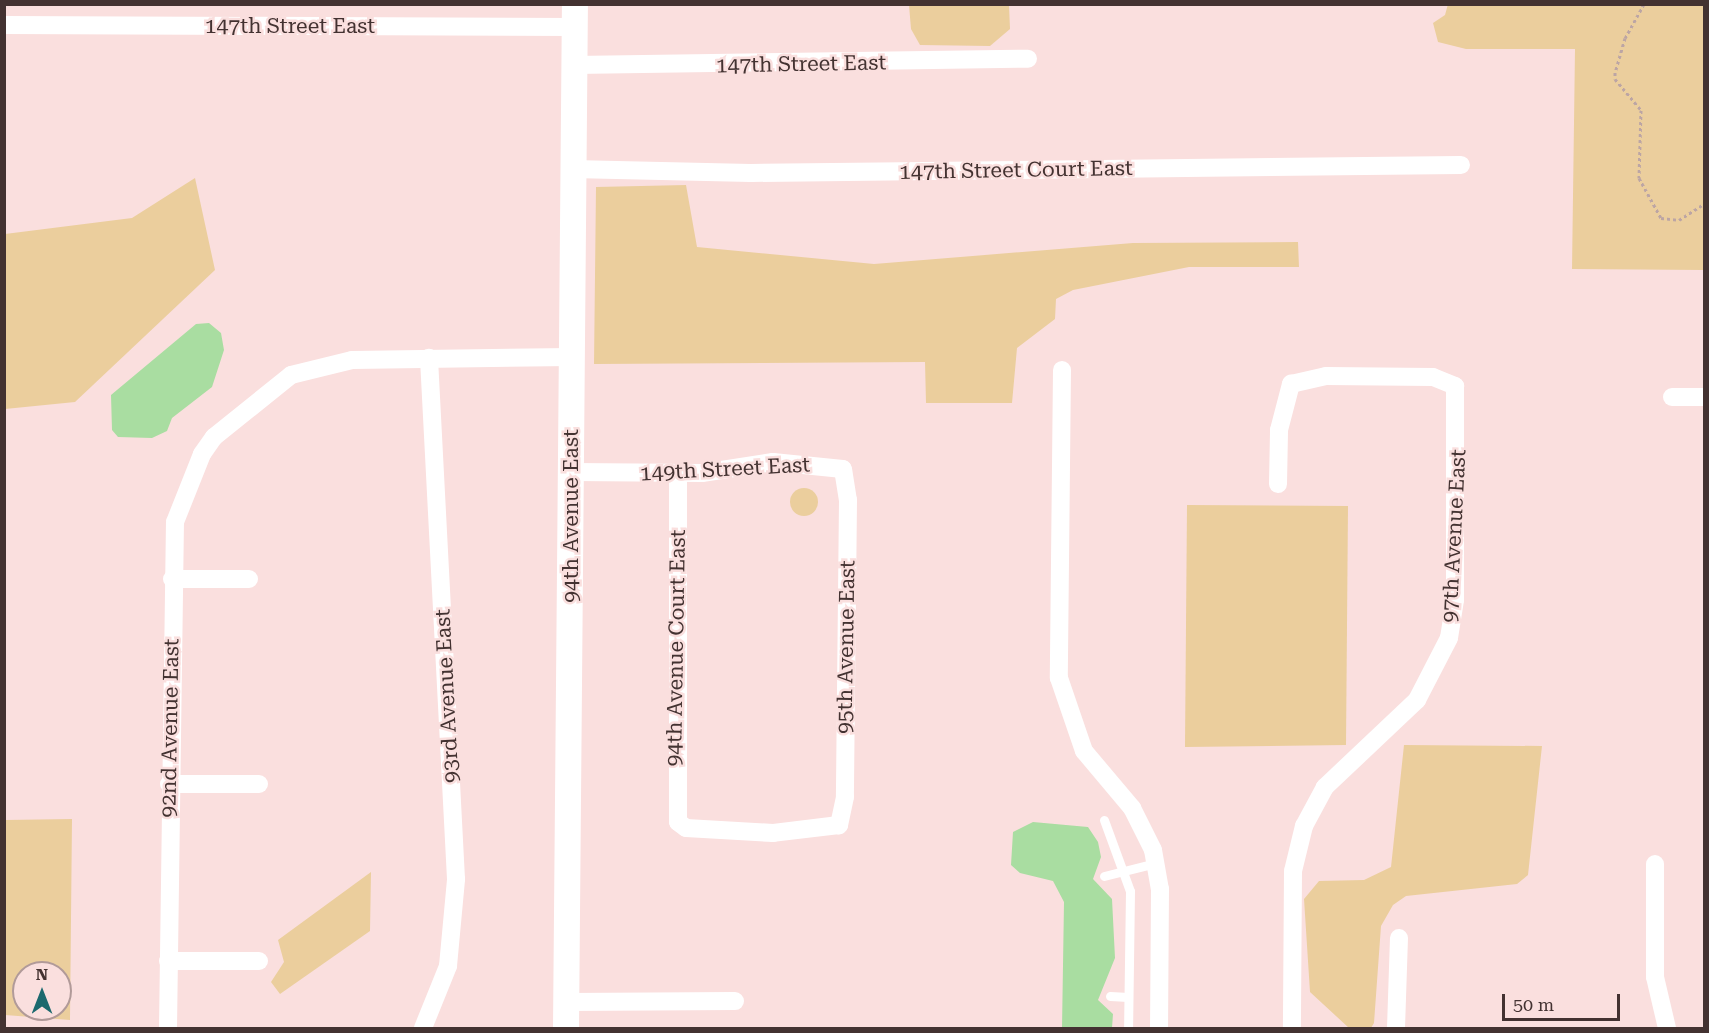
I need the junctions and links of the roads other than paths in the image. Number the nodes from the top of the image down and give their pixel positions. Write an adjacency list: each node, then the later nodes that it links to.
1 (575, 16): 2 (street, 147th Street East); 4 (main road, 94th Avenue East)
2 (4, 25)
3 (1028, 59): 4 (street, 147th Street East)
4 (574, 64): 6 (main road, 94th Avenue East)
5 (1461, 165): 6 (street, 147th Street Court East)
6 (572, 169): 7 (main road, 94th Avenue East)
7 (572, 357): 8 (street); 13 (main road, 94th Avenue East)
8 (429, 358): 16 (street, 92nd Avenue East); 34 (street, 93rd Avenue East)
9 (1062, 370): 22 (street)
10 (1672, 396): 11 (street)
11 (1704, 397)
12 (843, 469): 14 (street, 149th Street East); 21 (street, 95th Avenue East)
13 (572, 472): 14 (street, 149th Street East); 32 (main road, 94th Avenue East)
14 (678, 474): 21 (street, 94th Avenue Court East)
15 (1278, 484): 38 (street, 97th Avenue East)
16 (172, 579): 17 (street); 18 (street, 92nd Avenue East)
17 (249, 579)
18 (169, 784): 19 (street); 27 (street, 92nd Avenue East)
19 (259, 784)
20 (1104, 820): 24 (lane)
21 (678, 822)
22 (1156, 863): 24 (lane); 37 (street)
23 (1655, 864): 40 (street)
24 (1126, 870): 25 (lane); 30 (lane)
25 (1104, 876)
26 (1399, 938): 39 (street)
27 (168, 961): 28 (street); 33 (street, 92nd Avenue East)
28 (259, 961)
29 (1110, 996): 30 (lane)
30 (1128, 998): 36 (lane)
31 (735, 1001): 32 (street)
32 (567, 1002): 35 (main road, 94th Avenue East)
33 (168, 1029)
34 (423, 1029)
35 (566, 1029)
36 (1128, 1029)
37 (1159, 1029)
38 (1292, 1029)
39 (1396, 1029)
40 (1667, 1029)

